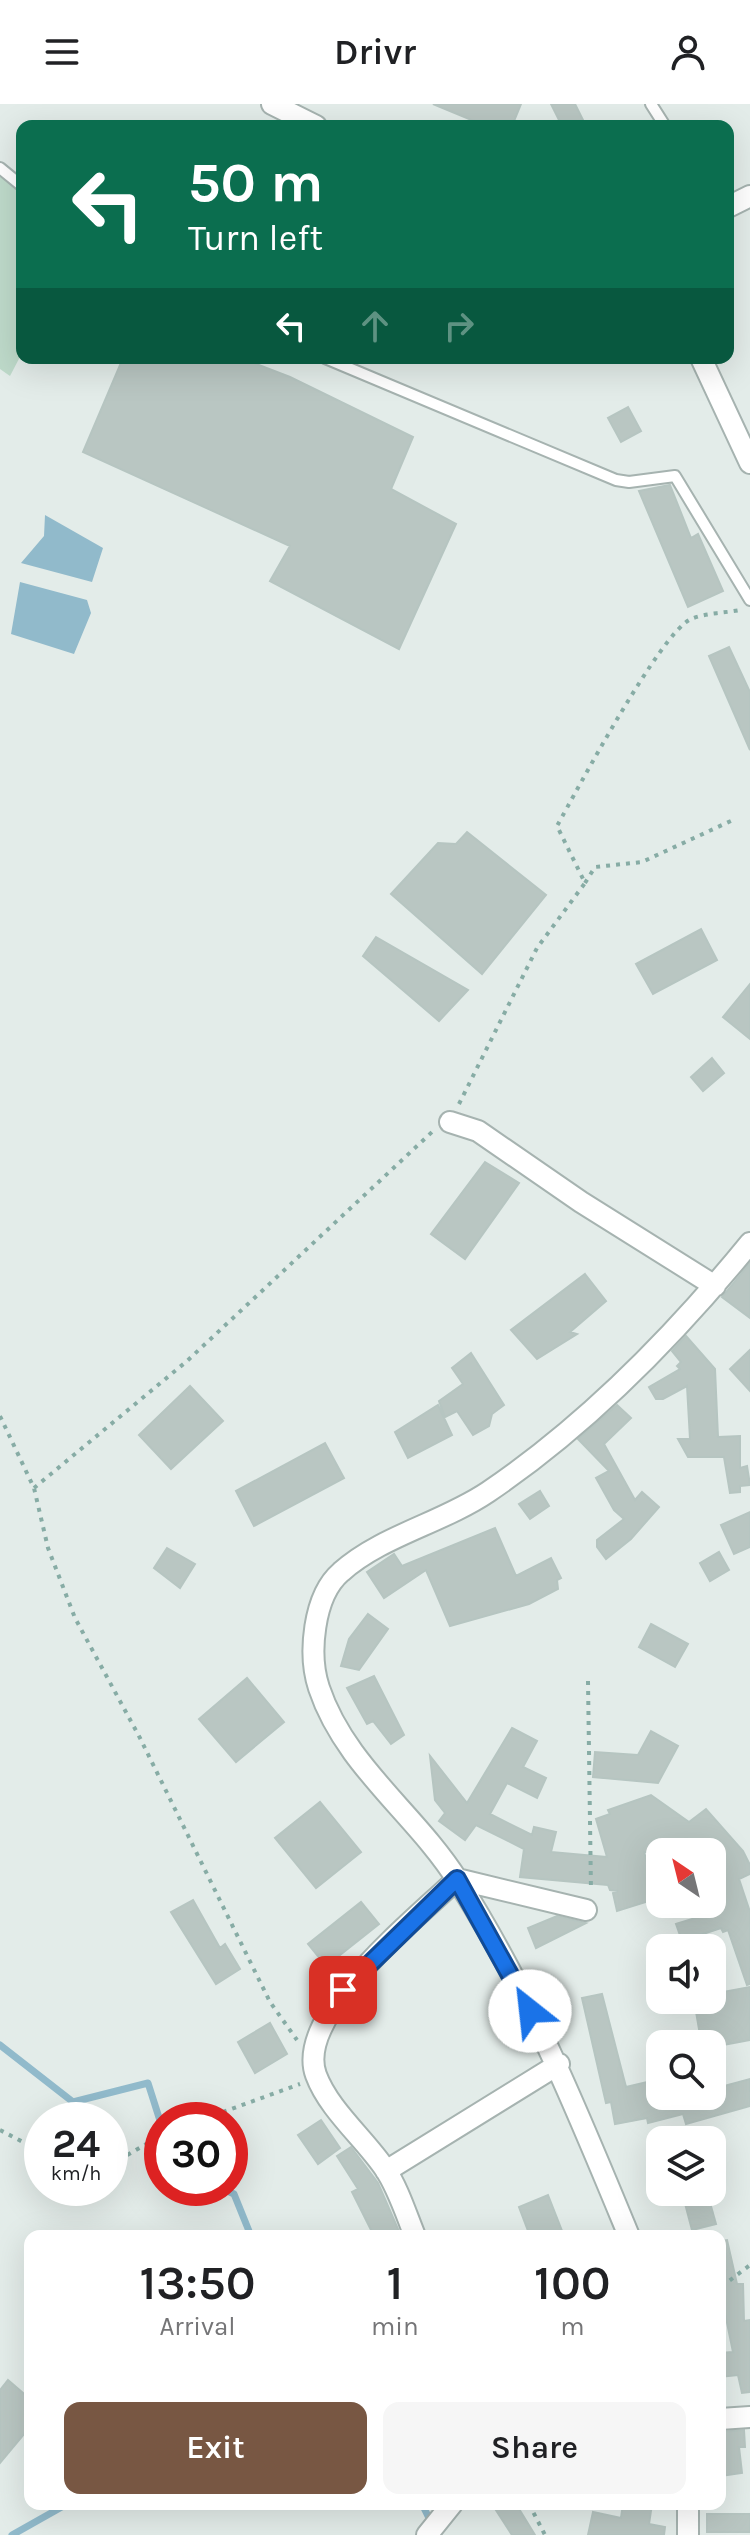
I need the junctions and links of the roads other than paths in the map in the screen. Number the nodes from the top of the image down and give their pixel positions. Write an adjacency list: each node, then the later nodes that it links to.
1 (272, 104): 2 (street)
2 (304, 120)
3 (0, 168): 4 (lane)
4 (16, 181)
5 (339, 364): 8 (lane)
6 (704, 364): 7 (street)
7 (750, 463)
8 (750, 600)
9 (450, 1122): 11 (street)
10 (750, 1243): 11 (street)
11 (715, 1286): 12 (street)
12 (457, 1879): 13 (street); 14 (street); 15 (street)
13 (586, 1910)
14 (559, 2064): 15 (street); 17 (street)
15 (386, 2171): 16 (street)
16 (412, 2230)
17 (627, 2230)
18 (750, 2417): 19 (street)
19 (726, 2419)
20 (447, 2510): 22 (street)
21 (688, 2510): 23 (street)
22 (427, 2535)
23 (688, 2535)

